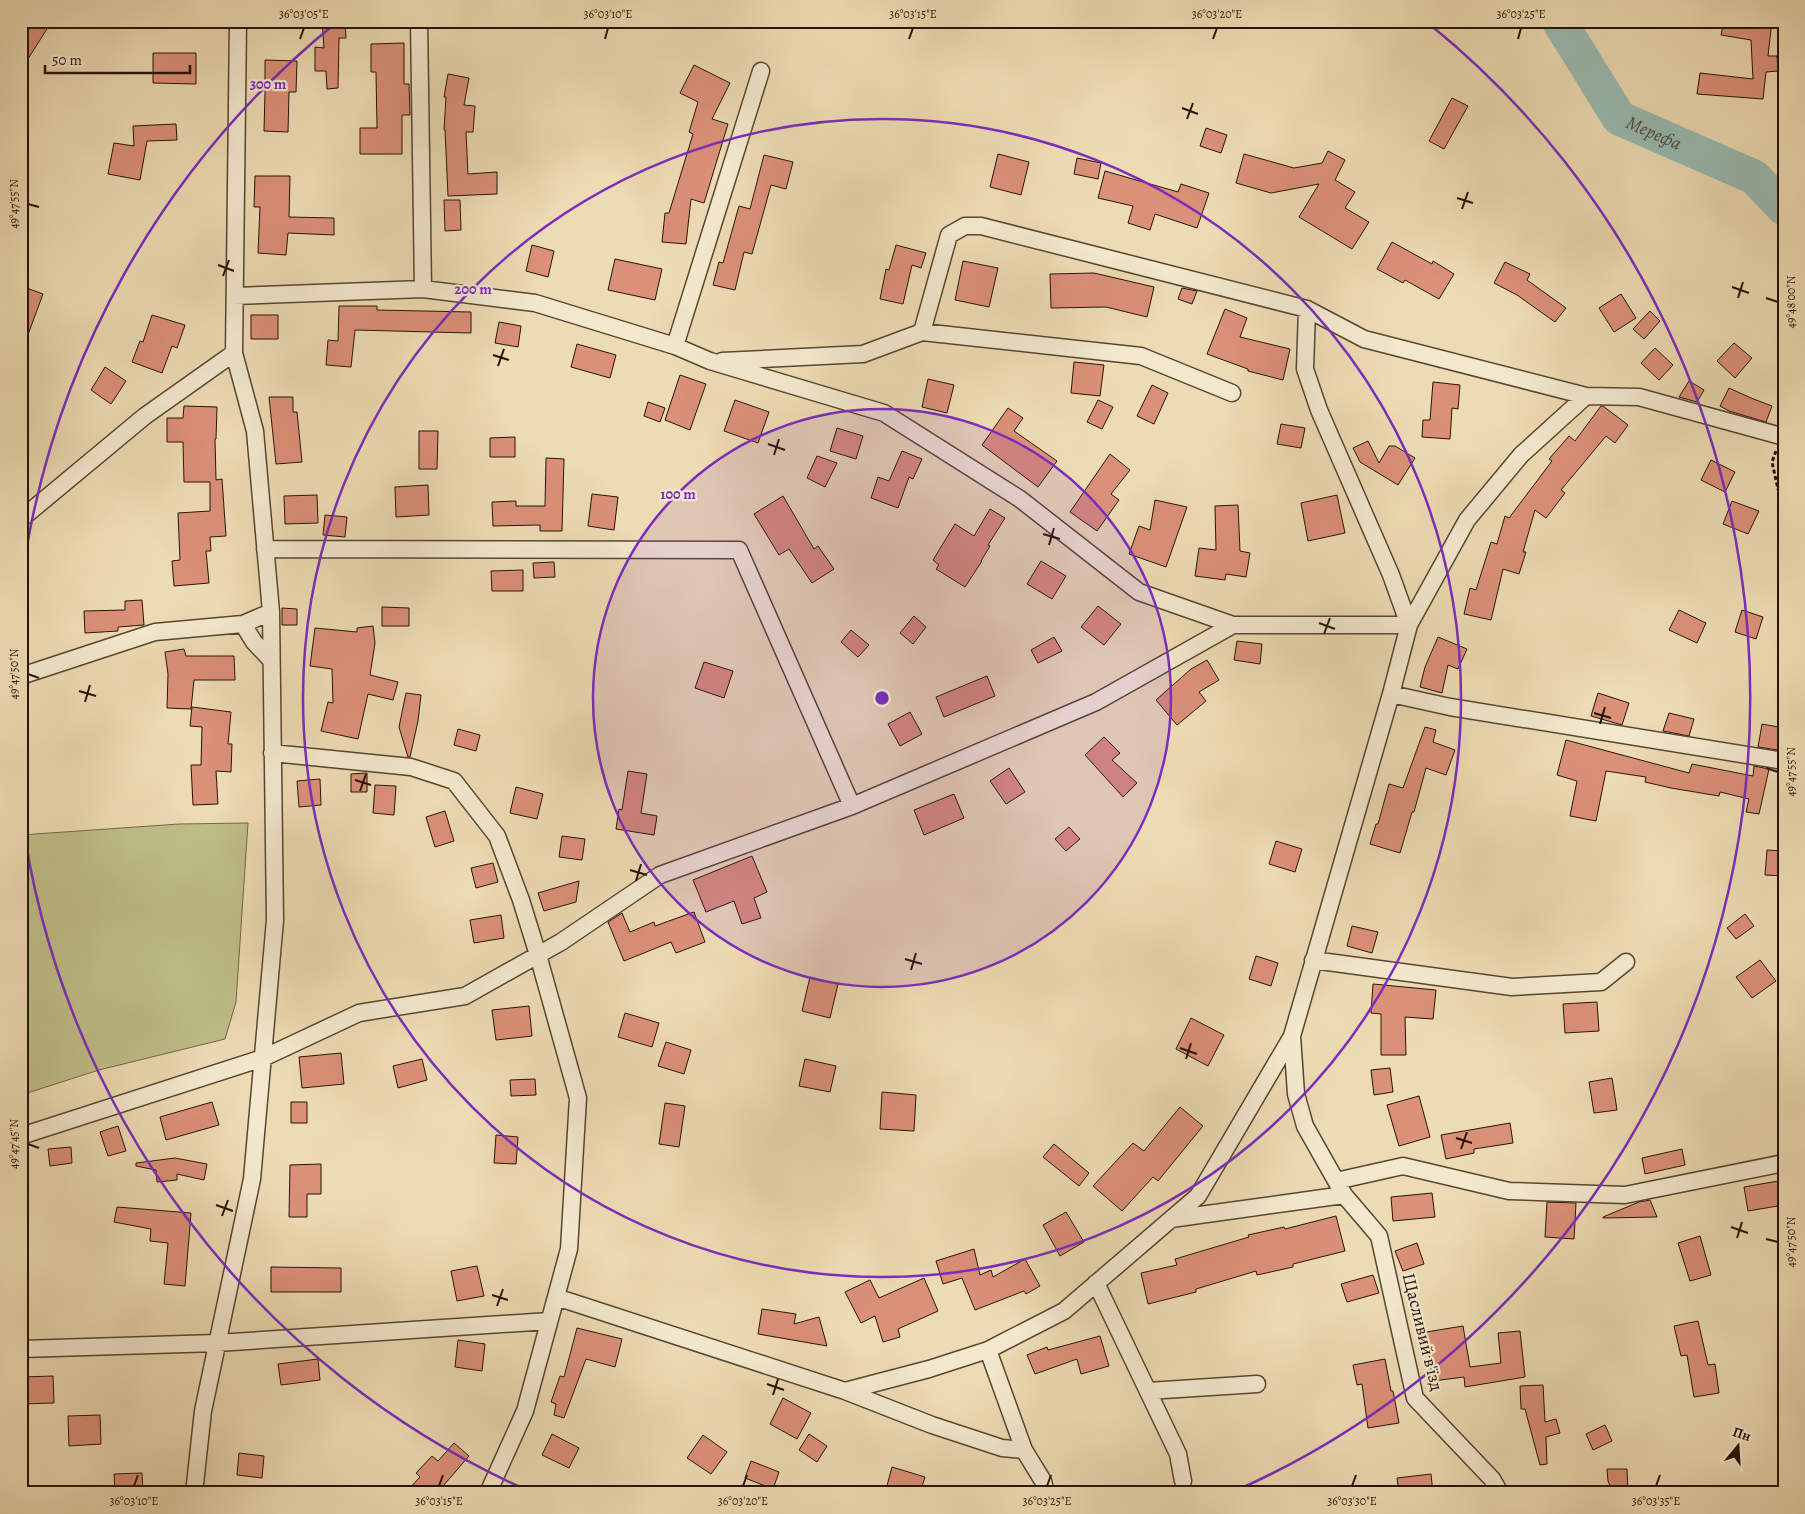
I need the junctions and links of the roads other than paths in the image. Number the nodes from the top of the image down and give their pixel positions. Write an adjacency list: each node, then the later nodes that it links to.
1 (238, 21): 5 (street)
2 (419, 21): 4 (street)
3 (761, 71): 8 (street)
4 (423, 289): 5 (street); 8 (street)
5 (235, 296): 9 (street)
6 (1307, 309): 7 (street); 12 (street); 19 (street)
7 (922, 332): 10 (street); 11 (street)
8 (675, 346): 10 (street)
9 (234, 353): 14 (street); 15 (street)
10 (710, 362): 18 (street)
11 (1232, 393)
12 (1586, 396): 13 (street); 19 (street)
13 (1781, 436)
14 (21, 519)
15 (265, 549): 16 (street); 25 (street)
16 (270, 612): 17 (street); 20 (street)
17 (243, 624): 20 (street); 21 (street)
18 (1233, 626): 19 (street); 25 (street)
19 (1409, 626): 22 (street)
20 (271, 660): 23 (street)
21 (21, 676)
22 (1391, 694): 24 (street); 27 (street)
23 (272, 753): 26 (street); 30 (street)
24 (1784, 761)
25 (852, 806): 26 (street)
26 (538, 955): 30 (street); 36 (street)
27 (1313, 960): 28 (street); 29 (street)
28 (1626, 962)
29 (1292, 1036): 33 (street, Щасливий в'їзд); 34 (street)
30 (263, 1058): 31 (street); 38 (street)
31 (21, 1136)
32 (1784, 1163): 33 (street)
33 (1340, 1188): 34 (street); 49 (street, Щасливий в'їзд)
34 (1171, 1219): 35 (street)
35 (1096, 1283): 40 (street); 43 (street)
36 (556, 1297): 37 (street); 42 (street)
37 (549, 1321): 38 (street); 47 (street)
38 (217, 1343): 39 (street); 46 (street)
39 (21, 1349)
40 (988, 1350): 42 (street); 44 (street)
41 (1257, 1384): 43 (street)
42 (845, 1391): 44 (street)
43 (1148, 1391): 45 (street)
44 (1024, 1450): 48 (street)
45 (1183, 1481)
46 (194, 1493)
47 (488, 1493)
48 (1046, 1493)
49 (1500, 1493)

